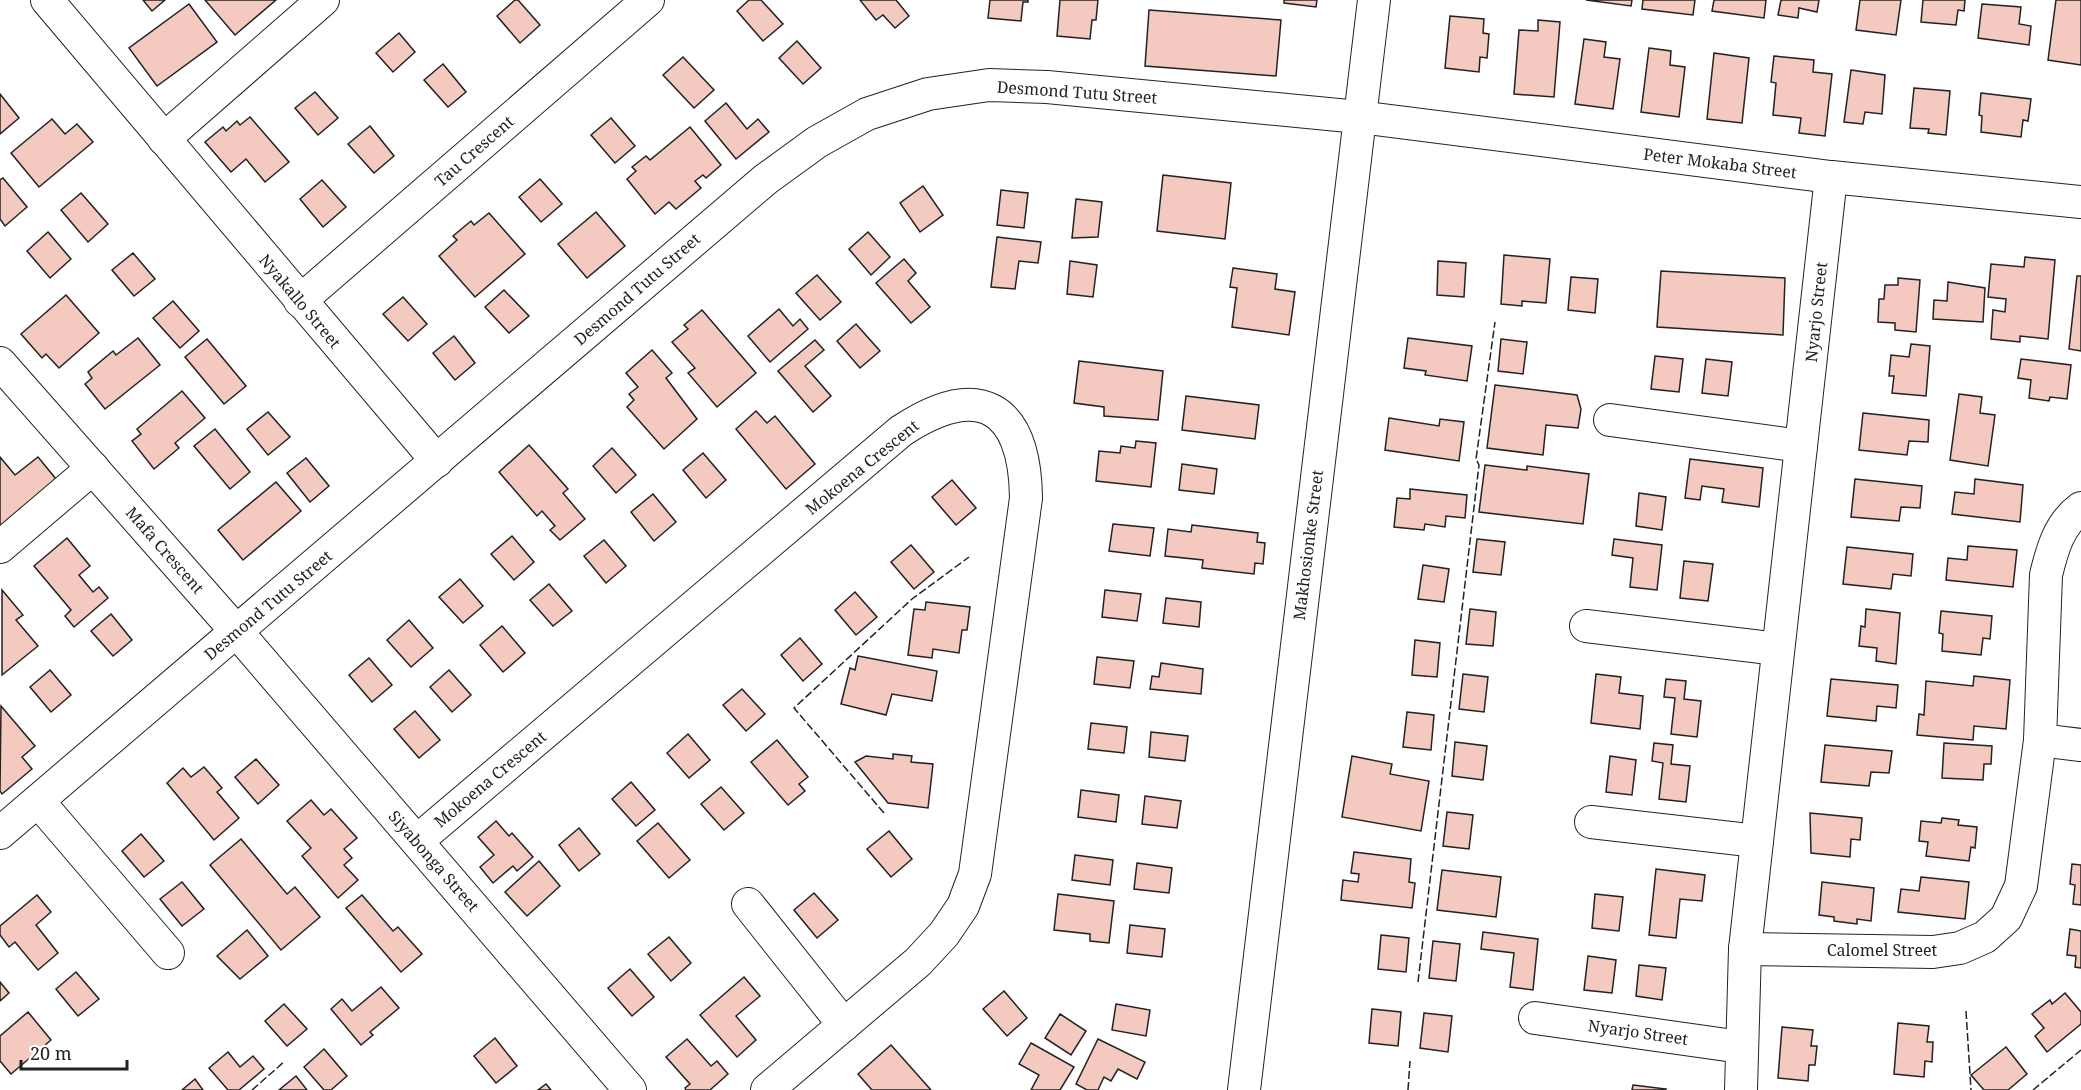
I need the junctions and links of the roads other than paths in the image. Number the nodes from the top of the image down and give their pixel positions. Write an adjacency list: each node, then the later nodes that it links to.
1 (47, 0): 6 (street, Nyakallo Street)
2 (323, 0): 6 (street)
3 (648, 0): 9 (street, Tau Crescent)
4 (1374, 0): 5 (street, Makhosionke Street)
5 (1359, 117): 7 (street, Peter Mokaba Street); 13 (street, Desmond Tutu Street); 35 (street, Makhosionke Street)
6 (164, 139): 9 (street, Nyakallo Street)
7 (1831, 177): 8 (street, Peter Mokaba Street); 12 (street, Nyarjo Street)
8 (2081, 202)
9 (300, 301): 13 (street, Nyakallo Street)
10 (0, 363): 14 (street, Mafa Crescent)
11 (1610, 420): 12 (street)
12 (1801, 446): 19 (street, Nyarjo Street)
13 (437, 461): 18 (street, Desmond Tutu Street)
14 (93, 468): 16 (street); 18 (street, Mafa Crescent)
15 (2081, 508): 20 (street, Calomel Street)
16 (0, 547)
17 (1586, 626): 19 (street)
18 (237, 632): 22 (street, Desmond Tutu Street); 25 (street, Siyabonga Street)
19 (1778, 649): 26 (street, Nyarjo Street)
20 (2040, 740): 21 (street); 28 (street, Calomel Street)
21 (2081, 745)
22 (39, 801): 24 (street, Desmond Tutu Street); 29 (street)
23 (1591, 822): 26 (street)
24 (0, 833)
25 (417, 841): 31 (street, Mokoena Crescent); 33 (street, Siyabonga Street)
26 (1757, 841): 28 (street, Nyarjo Street)
27 (748, 904): 31 (street)
28 (1745, 950): 32 (street, Nyarjo Street)
29 (168, 953)
30 (1535, 1018): 32 (street, Nyarjo Street)
31 (844, 1025): 34 (street, Mokoena Crescent)
32 (1741, 1047): 36 (street, Nyarjo Street)
33 (630, 1090)
34 (767, 1090)
35 (1244, 1090)
36 (1741, 1090)

